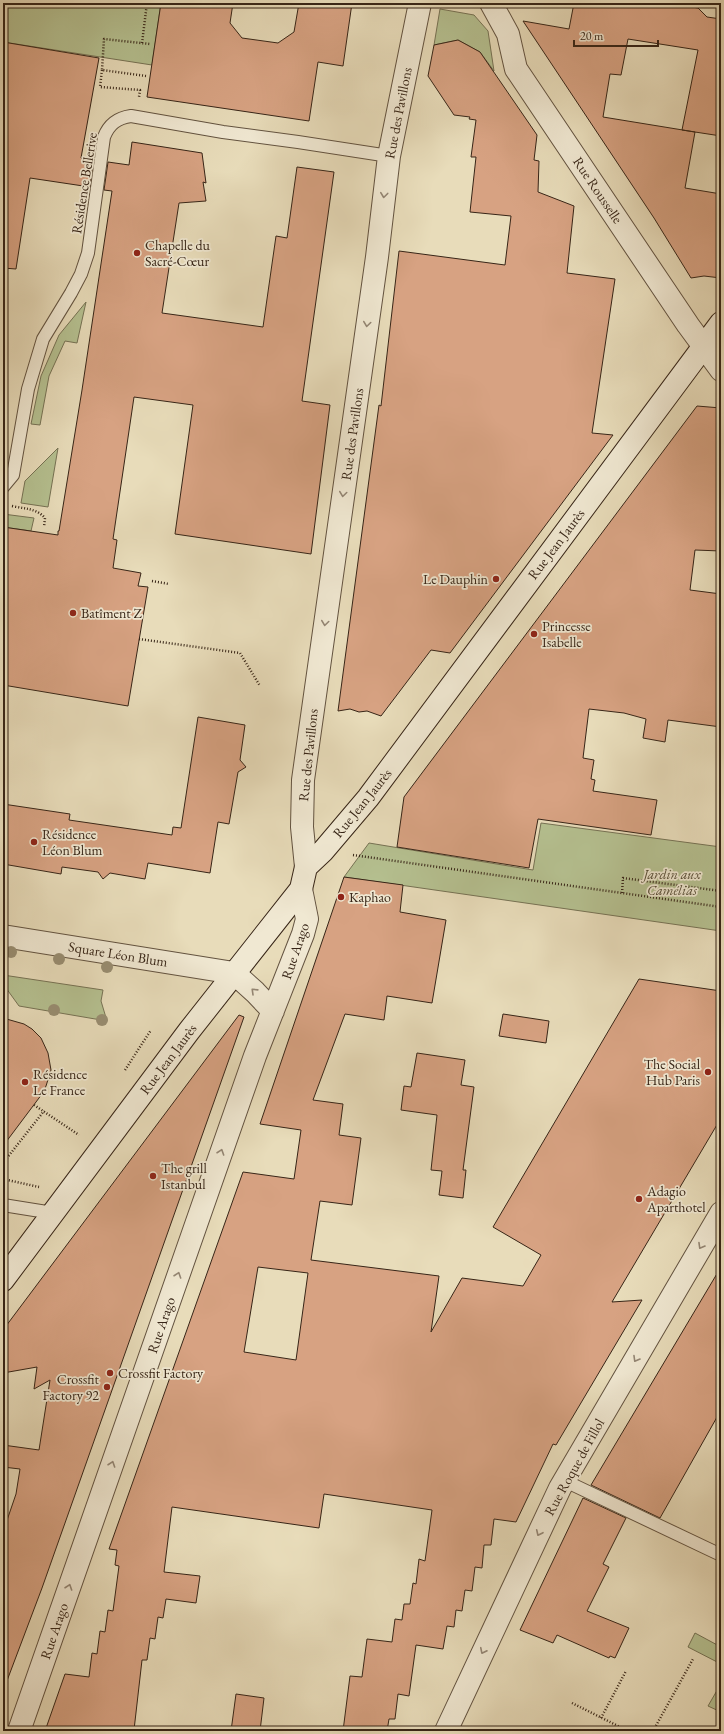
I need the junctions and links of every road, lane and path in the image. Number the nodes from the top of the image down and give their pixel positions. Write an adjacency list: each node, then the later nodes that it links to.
1 (147, 3): 4 (path)
2 (420, 3): 9 (street, Rue des Pavillons)
3 (491, 3): 11 (street, Rue Rousselle)
4 (142, 43): 5 (path); 6 (path)
5 (150, 44)
6 (102, 70): 7 (path); 8 (path)
7 (146, 76)
8 (138, 117): 9 (lane, Résidence Bellerive); 13 (lane, Résidence Bellerive)
9 (389, 156): 21 (street, Rue des Pavillons, one-way to 21)
10 (721, 323): 11 (street, Rue Jean Jaurès)
11 (704, 347): 12 (street, Rue Rousselle); 20 (street, Rue Jean Jaurès)
12 (721, 370)
13 (3, 487)
14 (8, 503): 15 (path)
15 (44, 527)
16 (152, 581): 17 (path)
17 (169, 584)
18 (139, 639): 19 (path)
19 (260, 686)
20 (323, 851): 21 (street, Rue Jean Jaurès); 24 (path)
21 (306, 867): 22 (street, Rue Jean Jaurès)
22 (301, 889): 27 (street, Rue Jean Jaurès); 28 (street, Rue Arago)
23 (721, 891): 24 (path)
24 (622, 893): 25 (path)
25 (721, 907)
26 (3, 936): 27 (street, Square Léon Blum)
27 (234, 973): 28 (street, one-way to 27); 36 (street, Rue Jean Jaurès)
28 (273, 1011): 45 (street, Rue Arago, one-way to 28)
29 (34, 1105): 30 (path)
30 (44, 1111): 31 (path); 32 (path)
31 (81, 1136)
32 (3, 1163)
33 (3, 1179): 34 (path)
34 (39, 1187)
35 (3, 1205): 36 (lane)
36 (53, 1213): 38 (street, Rue Jean Jaurès)
37 (721, 1213): 39 (street, Rue Roque de Fillol, one-way to 39)
38 (3, 1280)
39 (565, 1481): 40 (lane); 46 (street, Rue Roque de Fillol, one-way to 46)
40 (721, 1555)
41 (693, 1659): 48 (path)
42 (626, 1671): 44 (path)
43 (572, 1703): 44 (path)
44 (601, 1718): 47 (path)
45 (19, 1731)
46 (446, 1731)
47 (628, 1731)
48 (653, 1731)

